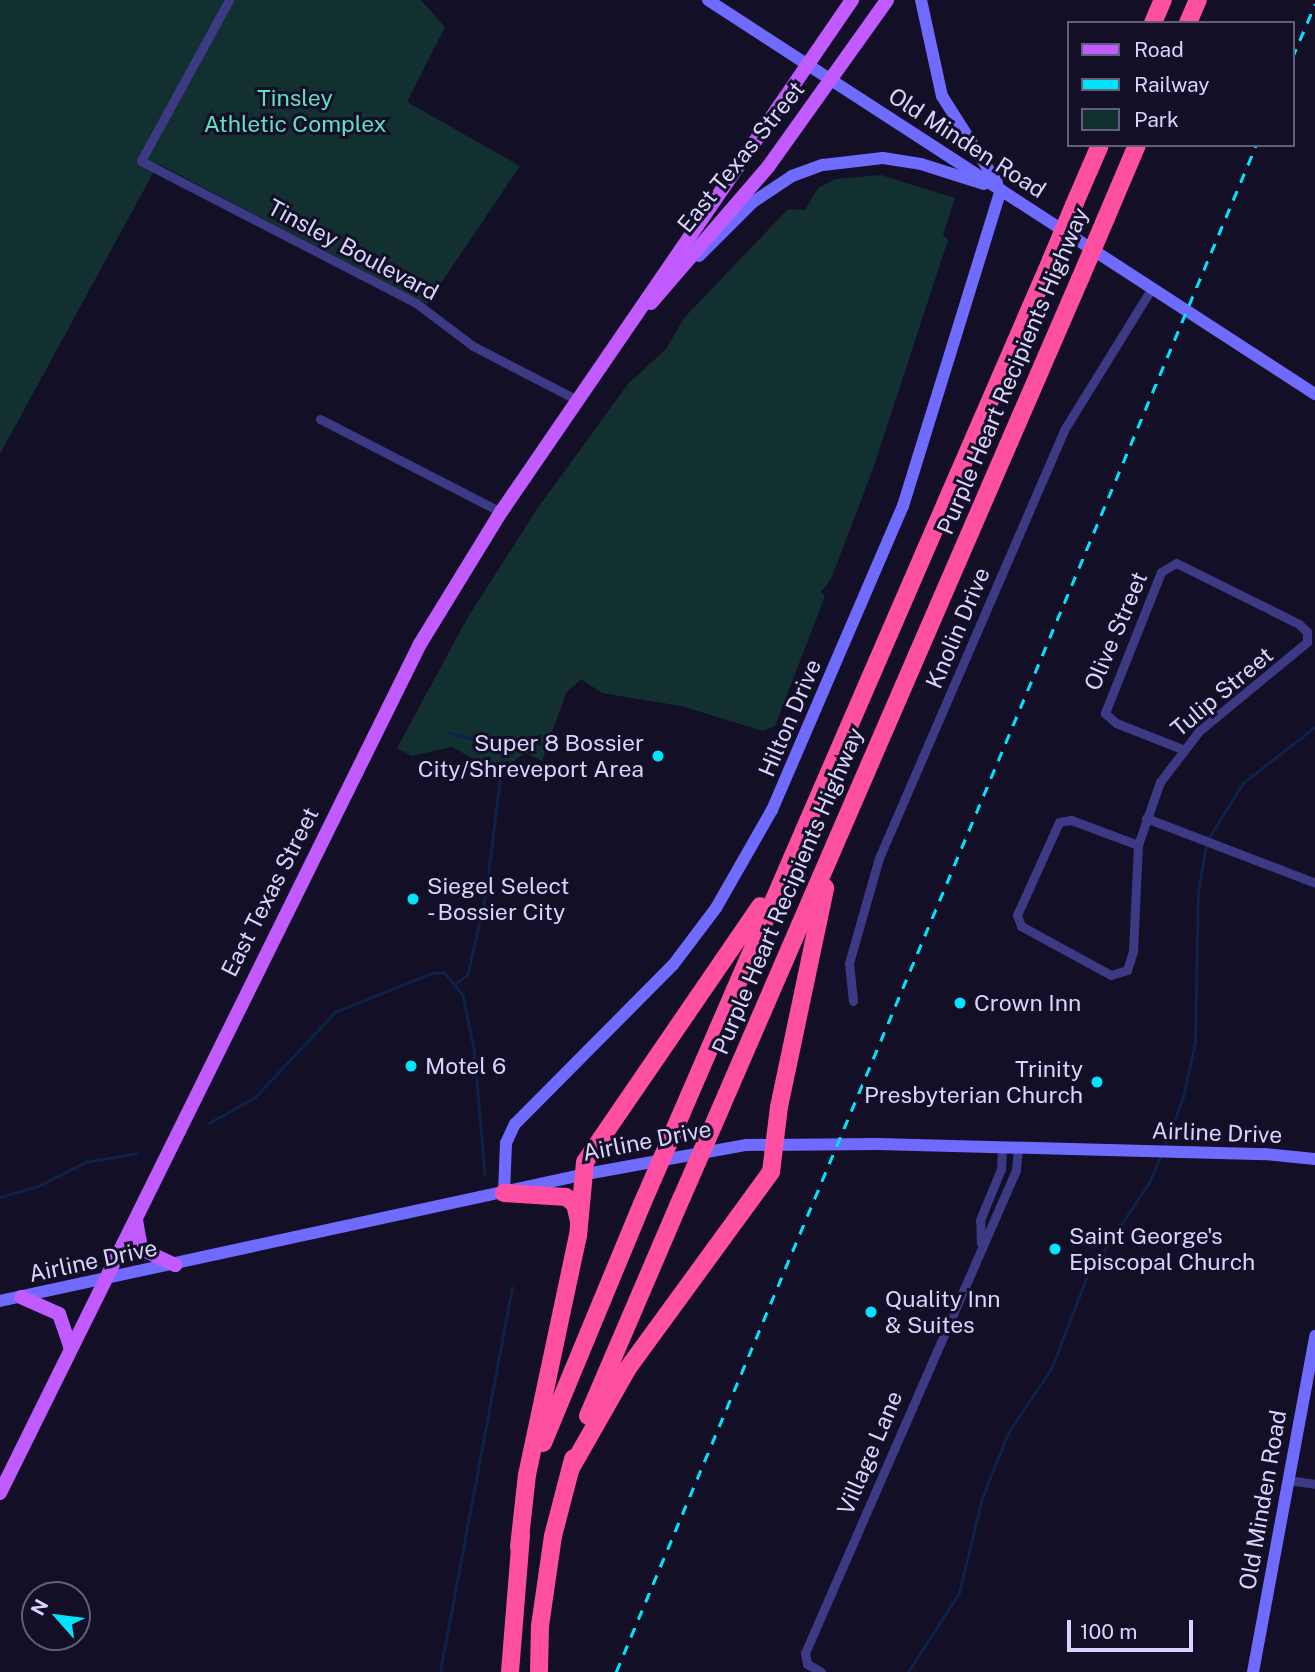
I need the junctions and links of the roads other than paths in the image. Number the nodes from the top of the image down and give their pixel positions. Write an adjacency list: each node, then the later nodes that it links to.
1 (229, 0): 19 (street, Tinsley Boulevard)
2 (708, 0): 10 (main road, Old Minden Road)
3 (852, 0): 10 (main road, East Texas Street)
4 (887, 0): 11 (main road, East Texas Street)
5 (921, 0): 14 (main road)
6 (1163, 0): 8 (highway)
7 (1198, 0): 9 (highway)
8 (1154, 21)
9 (1189, 21)
10 (808, 65): 11 (main road, Old Minden Road); 17 (main road, East Texas Street)
11 (831, 80): 14 (main road, Old Minden Road); 16 (main road, East Texas Street)
12 (1099, 147): 26 (highway, Purple Heart Recipients Highway, bridge)
13 (1136, 147): 24 (highway, Purple Heart Recipients Highway, bridge)
14 (1001, 190): 15 (main road, Old Minden Road); 16 (main road); 35 (main road, Hilton Drive)
15 (1151, 289): 18 (main road, Old Minden Road); 29 (street, Knolin Drive)
16 (654, 298): 17 (main road, East Texas Street)
17 (623, 336): 19 (main road, East Texas Street)
18 (1315, 394)
19 (579, 401): 21 (main road, East Texas Street)
20 (320, 418): 21 (street)
21 (501, 512): 36 (main road, East Texas Street)
22 (1170, 563): 23 (street, Olive Street); 23 (street, Tulip Street)
23 (1182, 749): 25 (street, Tulip Street)
24 (864, 775): 30 (highway); 45 (highway, Purple Heart Recipients Highway, bridge)
25 (1146, 818): 27 (street, Tulip Street); 28 (street)
26 (803, 830): 34 (highway); 49 (highway, Purple Heart Recipients Highway, bridge)
27 (1138, 845): 27 (street, Tulip Street)
28 (1315, 883)
29 (853, 1001)
30 (777, 1142): 31 (main road, Airline Drive); 34 (main road, Airline Drive); 45 (highway)
31 (1002, 1147): 32 (main road, Airline Drive); 38 (street, Village Lane)
32 (1017, 1148): 33 (main road, Airline Drive); 38 (street, Village Lane)
33 (1315, 1159)
34 (586, 1174): 35 (main road, Airline Drive); 37 (highway)
35 (504, 1193): 37 (highway); 39 (main road, Airline Drive)
36 (136, 1218): 39 (main road); 40 (main road, East Texas Street)
37 (578, 1236): 49 (highway)
38 (981, 1243): 52 (street, Village Lane)
39 (175, 1265): 40 (main road, Airline Drive)
40 (104, 1281): 41 (main road, Airline Drive); 44 (main road, East Texas Street)
41 (21, 1297): 42 (main road, Airline Drive); 44 (main road)
42 (0, 1301)
43 (1315, 1336): 46 (main road, Old Minden Road)
44 (71, 1349): 48 (main road, East Texas Street)
45 (571, 1468): 51 (highway, Purple Heart Recipients Highway)
46 (1288, 1480): 47 (street); 53 (main road, Old Minden Road)
47 (1315, 1484)
48 (0, 1493)
49 (519, 1547): 50 (highway, Purple Heart Recipients Highway)
50 (510, 1672)
51 (539, 1672)
52 (821, 1672)
53 (1253, 1672)

